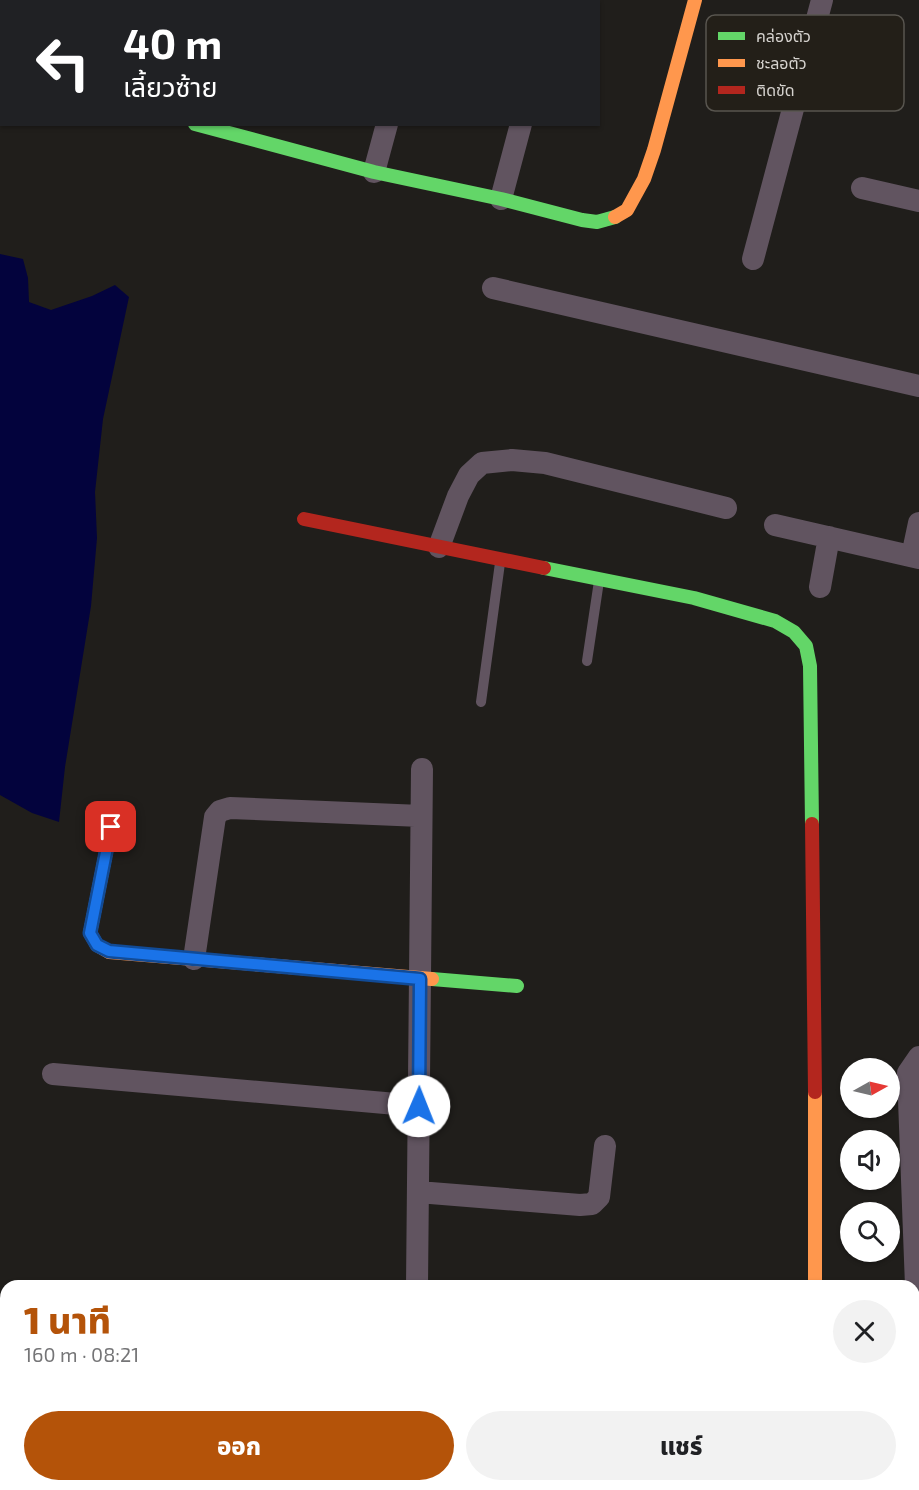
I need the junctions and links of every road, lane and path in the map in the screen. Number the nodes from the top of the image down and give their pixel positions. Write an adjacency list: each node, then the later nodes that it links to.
1 (695, 0): 11 (street)
2 (822, 0): 3 (street)
3 (818, 15)
4 (793, 111): 13 (street)
5 (209, 126): 8 (street)
6 (386, 126): 9 (street)
7 (520, 126): 11 (street)
8 (244, 131): 9 (street)
9 (374, 172): 11 (street)
10 (862, 188): 12 (street)
11 (501, 199)
12 (919, 201)
13 (753, 260)
14 (493, 288): 15 (street)
15 (919, 386)
16 (726, 508): 21 (street)
17 (304, 519): 21 (street)
18 (919, 523): 22 (street)
19 (775, 525): 20 (street)
20 (829, 537): 22 (street); 25 (street)
21 (439, 547): 23 (street)
22 (915, 557)
23 (501, 560): 24 (street); 27 (lane)
24 (599, 579): 26 (lane); 40 (street)
25 (820, 587)
26 (587, 661)
27 (481, 702)
28 (422, 769): 29 (street)
29 (422, 816): 31 (street); 32 (street)
30 (111, 827): 31 (street)
31 (194, 959): 32 (street)
32 (420, 979): 33 (street); 36 (street)
33 (517, 986)
34 (919, 1057): 41 (street)
35 (53, 1074): 36 (street)
36 (419, 1106): 38 (street)
37 (605, 1146): 38 (street)
38 (418, 1192): 39 (street)
39 (417, 1280)
40 (815, 1280)
41 (916, 1280)

